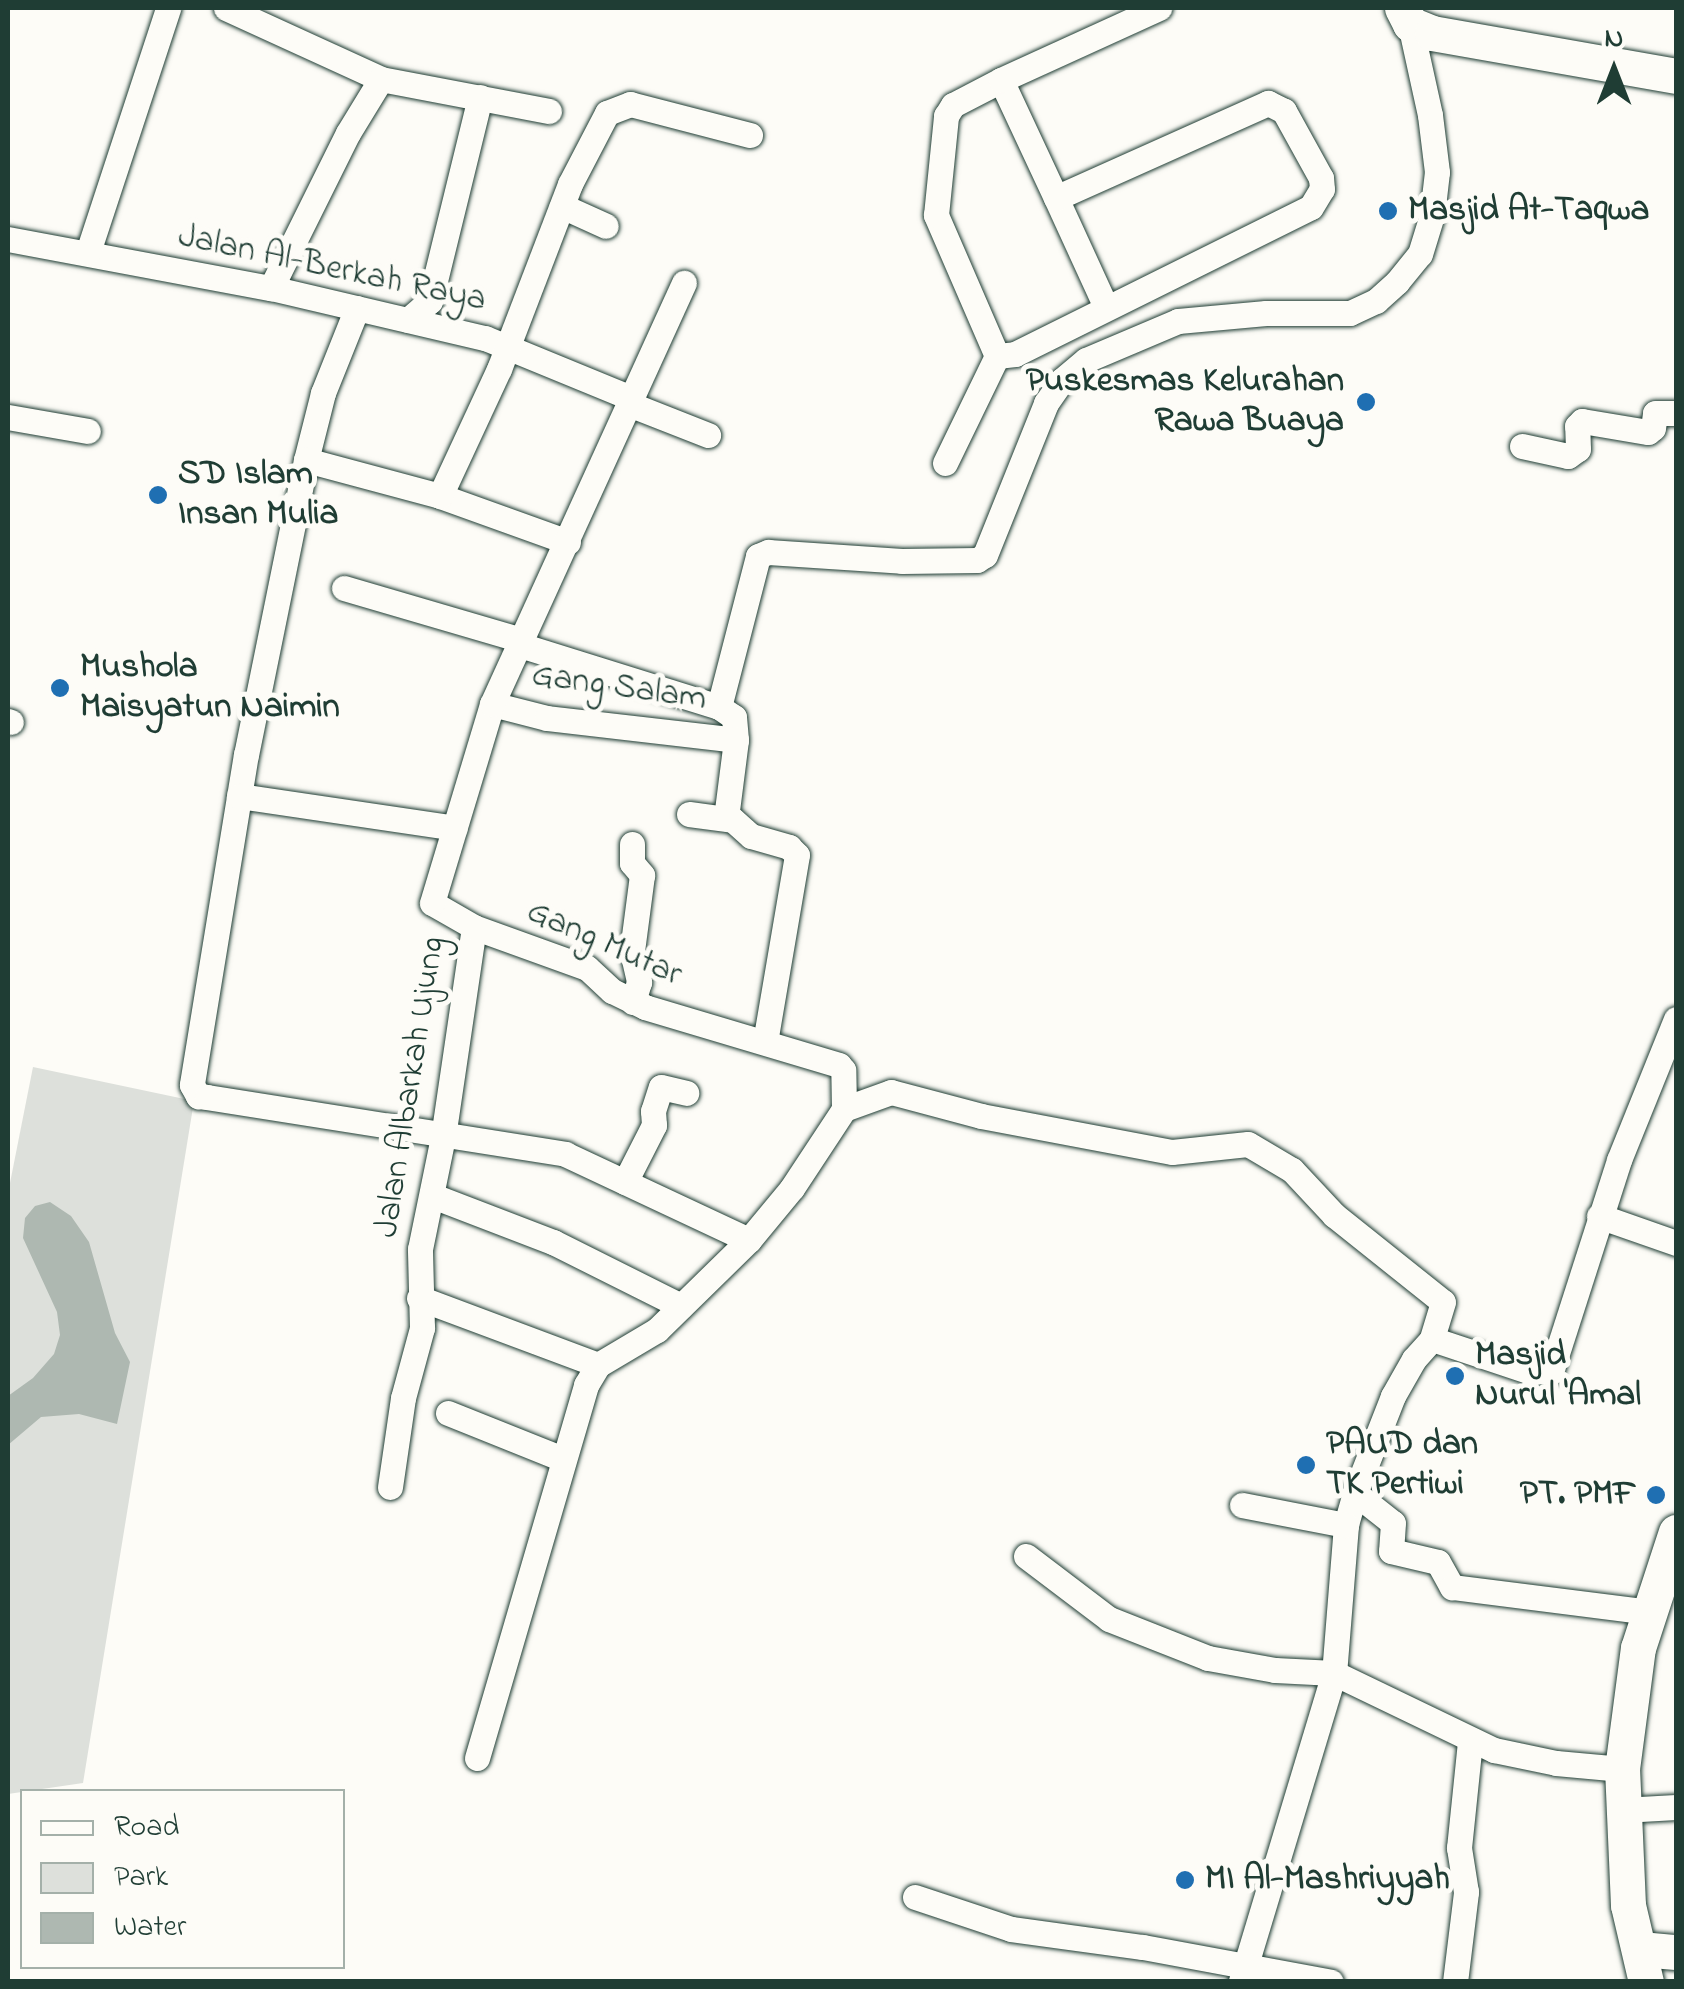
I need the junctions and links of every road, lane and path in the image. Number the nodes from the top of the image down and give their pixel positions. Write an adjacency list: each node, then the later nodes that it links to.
1 (168, 8): 15 (street)
2 (226, 8): 6 (street)
3 (1159, 8): 7 (street)
4 (1406, 16): 5 (street); 36 (street)
5 (1676, 76)
6 (381, 79): 8 (street); 17 (street)
7 (1001, 80): 11 (street); 22 (street)
8 (480, 97): 9 (street); 20 (street)
9 (549, 111)
10 (750, 135): 12 (street)
11 (1056, 198): 18 (street); 18 (street)
12 (562, 206): 13 (street); 21 (street)
13 (606, 226)
14 (8, 239): 15 (street, Jalan Al-Berkah Raya)
15 (88, 252): 17 (street, Jalan Al-Berkah Raya)
16 (684, 283): 23 (street, Jalan Albarkah Ujung)
17 (271, 288): 19 (street, Jalan Al-Berkah Raya)
18 (1106, 305): 22 (street)
19 (358, 308): 20 (street, Jalan Al-Berkah Raya); 29 (street)
20 (408, 320): 21 (street, Jalan Al-Berkah Raya)
21 (509, 344): 23 (street, Jalan Al-Berkah Raya); 31 (street)
22 (997, 356): 30 (street)
23 (630, 401): 27 (street, Jalan Al-Berkah Raya); 32 (street, Jalan Albarkah Ujung)
24 (1676, 413): 28 (street)
25 (8, 416): 26 (street)
26 (88, 430)
27 (708, 435)
28 (1522, 446)
29 (306, 460): 31 (street); 38 (street)
30 (945, 463)
31 (440, 496): 32 (street)
32 (568, 542): 34 (street, Jalan Albarkah Ujung)
33 (344, 588): 34 (street)
34 (521, 642): 35 (street, Jalan Albarkah Ujung); 36 (street)
35 (492, 704): 37 (street, Gang Salam); 41 (street, Jalan Albarkah Ujung)
36 (719, 708): 37 (street)
37 (736, 740): 40 (street)
38 (238, 796): 41 (street); 49 (street)
39 (688, 814): 40 (street)
40 (726, 818): 46 (street)
41 (454, 828): 43 (street, Jalan Albarkah Ujung)
42 (632, 844): 44 (street)
43 (474, 927): 44 (street, Gang Mutar); 49 (street, Jalan Albarkah Ujung)
44 (633, 1002): 46 (street, Gang Mutar)
45 (1676, 1019): 52 (street)
46 (765, 1042): 48 (street, Gang Mutar)
47 (686, 1094): 50 (street)
48 (844, 1109): 53 (street); 57 (street)
49 (443, 1136): 50 (street); 51 (street, Jalan Albarkah Ujung)
50 (625, 1182): 53 (street)
51 (433, 1196): 55 (street, Jalan Albarkah Ujung); 56 (street)
52 (1600, 1216): 54 (street); 57 (street)
53 (749, 1240): 56 (street)
54 (1676, 1243)
55 (419, 1298): 58 (street); 61 (street, Jalan Albarkah Ujung)
56 (680, 1306): 58 (street)
57 (1432, 1338): 62 (street)
58 (598, 1365): 60 (street)
59 (448, 1413): 60 (street)
60 (562, 1459): 70 (street)
61 (390, 1487)
62 (1354, 1493): 64 (street); 67 (street)
63 (1242, 1506): 64 (street)
64 (1346, 1525): 68 (street)
65 (1676, 1532): 67 (street)
66 (1026, 1556): 68 (street)
67 (1649, 1612): 71 (street)
68 (1334, 1673): 69 (street); 77 (street)
69 (1470, 1740): 71 (street); 79 (street)
70 (477, 1758)
71 (1622, 1768): 73 (street)
72 (1676, 1807): 73 (street)
73 (1622, 1810): 76 (street)
74 (915, 1898): 77 (street)
75 (1676, 1952): 76 (street)
76 (1643, 1965)
77 (1243, 1974): 78 (street)
78 (1331, 1982)
79 (1455, 1982)

